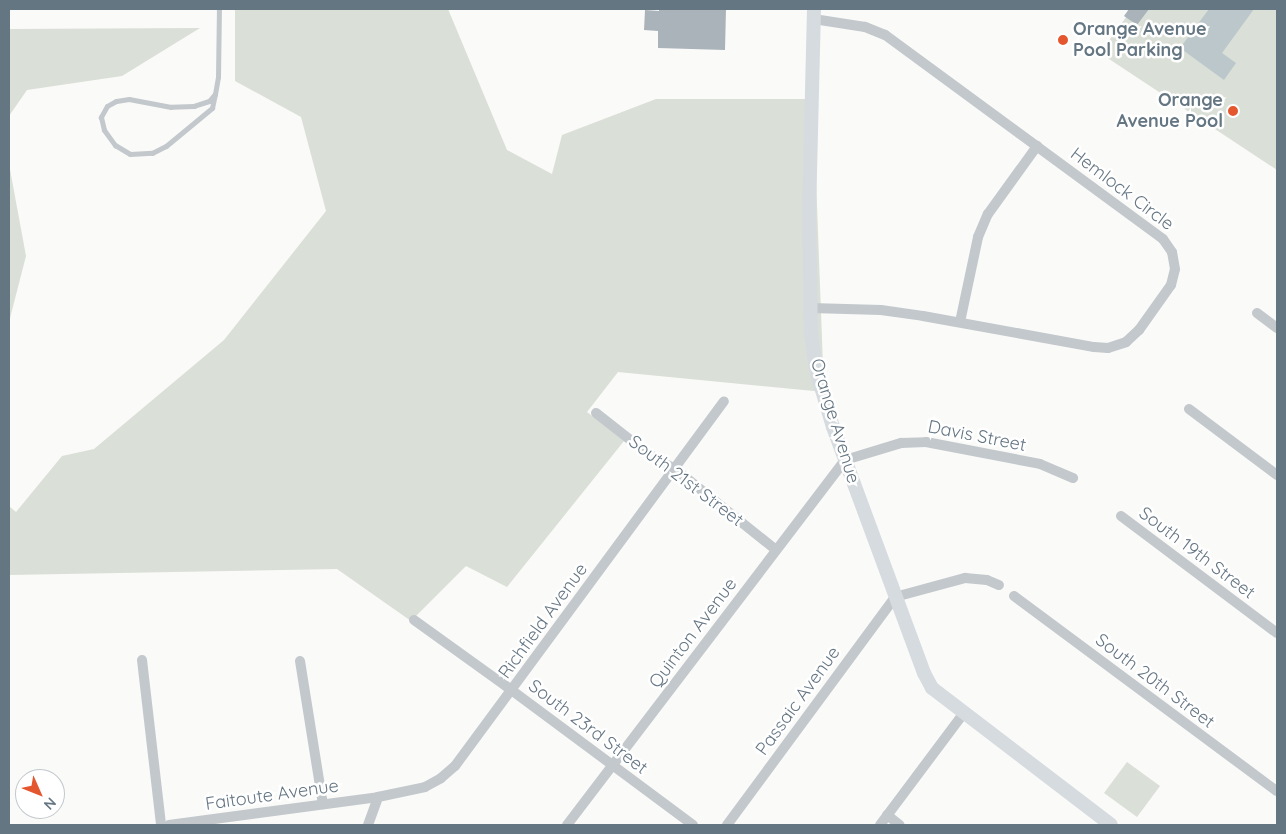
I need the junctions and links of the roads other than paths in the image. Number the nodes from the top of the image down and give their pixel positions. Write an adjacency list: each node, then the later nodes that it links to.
1 (219, 9): 3 (lane)
2 (814, 14): 4 (street, Hemlock Circle); 5 (street, Orange Avenue)
3 (215, 94): 3 (lane)
4 (1037, 146): 7 (street); 7 (street, Hemlock Circle)
5 (811, 308): 7 (street, Hemlock Circle); 12 (street, Orange Avenue)
6 (1257, 313): 8 (street)
7 (960, 322)
8 (1277, 328)
9 (724, 401): 13 (street, Richfield Avenue)
10 (1189, 409): 14 (street)
11 (596, 413): 13 (street, South 21st Street)
12 (845, 460): 15 (street, Davis Street); 17 (street, Quinton Avenue); 20 (street, Orange Avenue)
13 (674, 469): 17 (street, South 21st Street); 25 (street, Richfield Avenue)
14 (1277, 475)
15 (1073, 478)
16 (1121, 516): 22 (street, South 19th Street)
17 (776, 550): 27 (street, Quinton Avenue)
18 (999, 585): 20 (street)
19 (1014, 596): 28 (street, South 20th Street)
20 (895, 597): 26 (street, Orange Avenue); 38 (street, Passaic Avenue)
21 (414, 620): 25 (street, South 23rd Street)
22 (1277, 633)
23 (142, 660): 33 (street)
24 (300, 661): 30 (street)
25 (512, 690): 27 (street, South 23rd Street); 29 (street, Richfield Avenue)
26 (964, 714): 31 (street); 41 (street)
27 (613, 765): 36 (street, Quinton Avenue); 37 (street, South 23rd Street)
28 (1277, 792)
29 (378, 796): 30 (street, Faitoute Avenue); 35 (street)
30 (323, 804): 32 (street, Faitoute Avenue)
31 (887, 815): 39 (street); 40 (street)
32 (238, 820): 34 (street, Faitoute Avenue)
33 (161, 825)
34 (169, 825)
35 (368, 825)
36 (567, 825)
37 (693, 825)
38 (727, 825)
39 (880, 825)
40 (900, 825)
41 (1111, 825)

